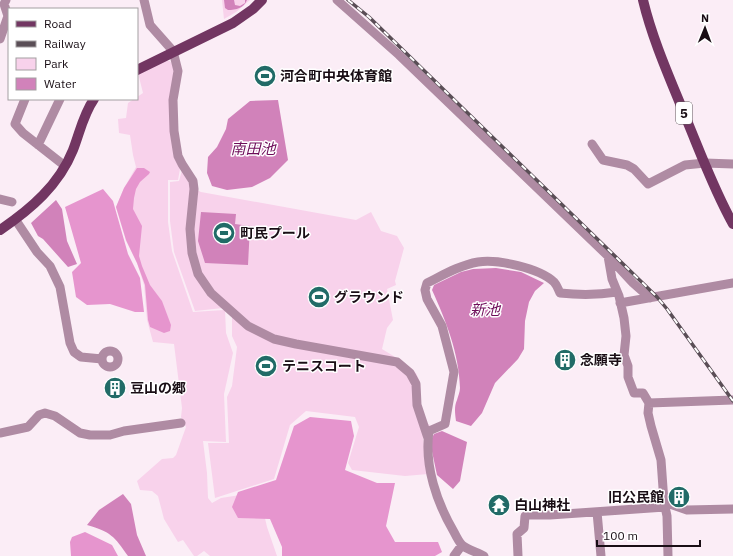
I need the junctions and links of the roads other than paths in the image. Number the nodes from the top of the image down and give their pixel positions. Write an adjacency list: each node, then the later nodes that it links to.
1 (144, 0): 7 (street)
2 (262, 0): 7 (main road)
3 (337, 0): 22 (street)
4 (643, 0): 14 (main road, 5)
5 (3, 3): 6 (street)
6 (0, 39)
7 (173, 51): 8 (main road); 32 (street)
8 (138, 69)
9 (26, 100): 13 (street)
10 (60, 100): 13 (street)
11 (93, 100): 16 (main road)
12 (592, 144): 14 (street)
13 (38, 145): 16 (street)
14 (705, 163): 15 (street); 20 (main road, 5)
15 (733, 164)
16 (65, 166): 19 (main road)
17 (0, 198): 18 (street)
18 (12, 202)
19 (15, 219): 21 (main road); 27 (street)
20 (733, 224)
21 (0, 230)
22 (608, 256): 24 (street); 25 (street)
23 (733, 283): 25 (street)
24 (617, 292): 26 (street); 32 (street)
25 (650, 298): 26 (street)
26 (620, 303): 29 (street)
27 (102, 359)
28 (733, 400): 29 (street)
29 (649, 403): 33 (street)
30 (181, 423): 31 (street)
31 (0, 433)
32 (428, 438): 36 (street)
33 (665, 505): 34 (street); 35 (street); 41 (street)
34 (733, 508)
35 (597, 512): 39 (street); 40 (street)
36 (462, 546): 37 (street); 38 (street)
37 (454, 556)
38 (484, 556)
39 (518, 556)
40 (601, 556)
41 (668, 556)

